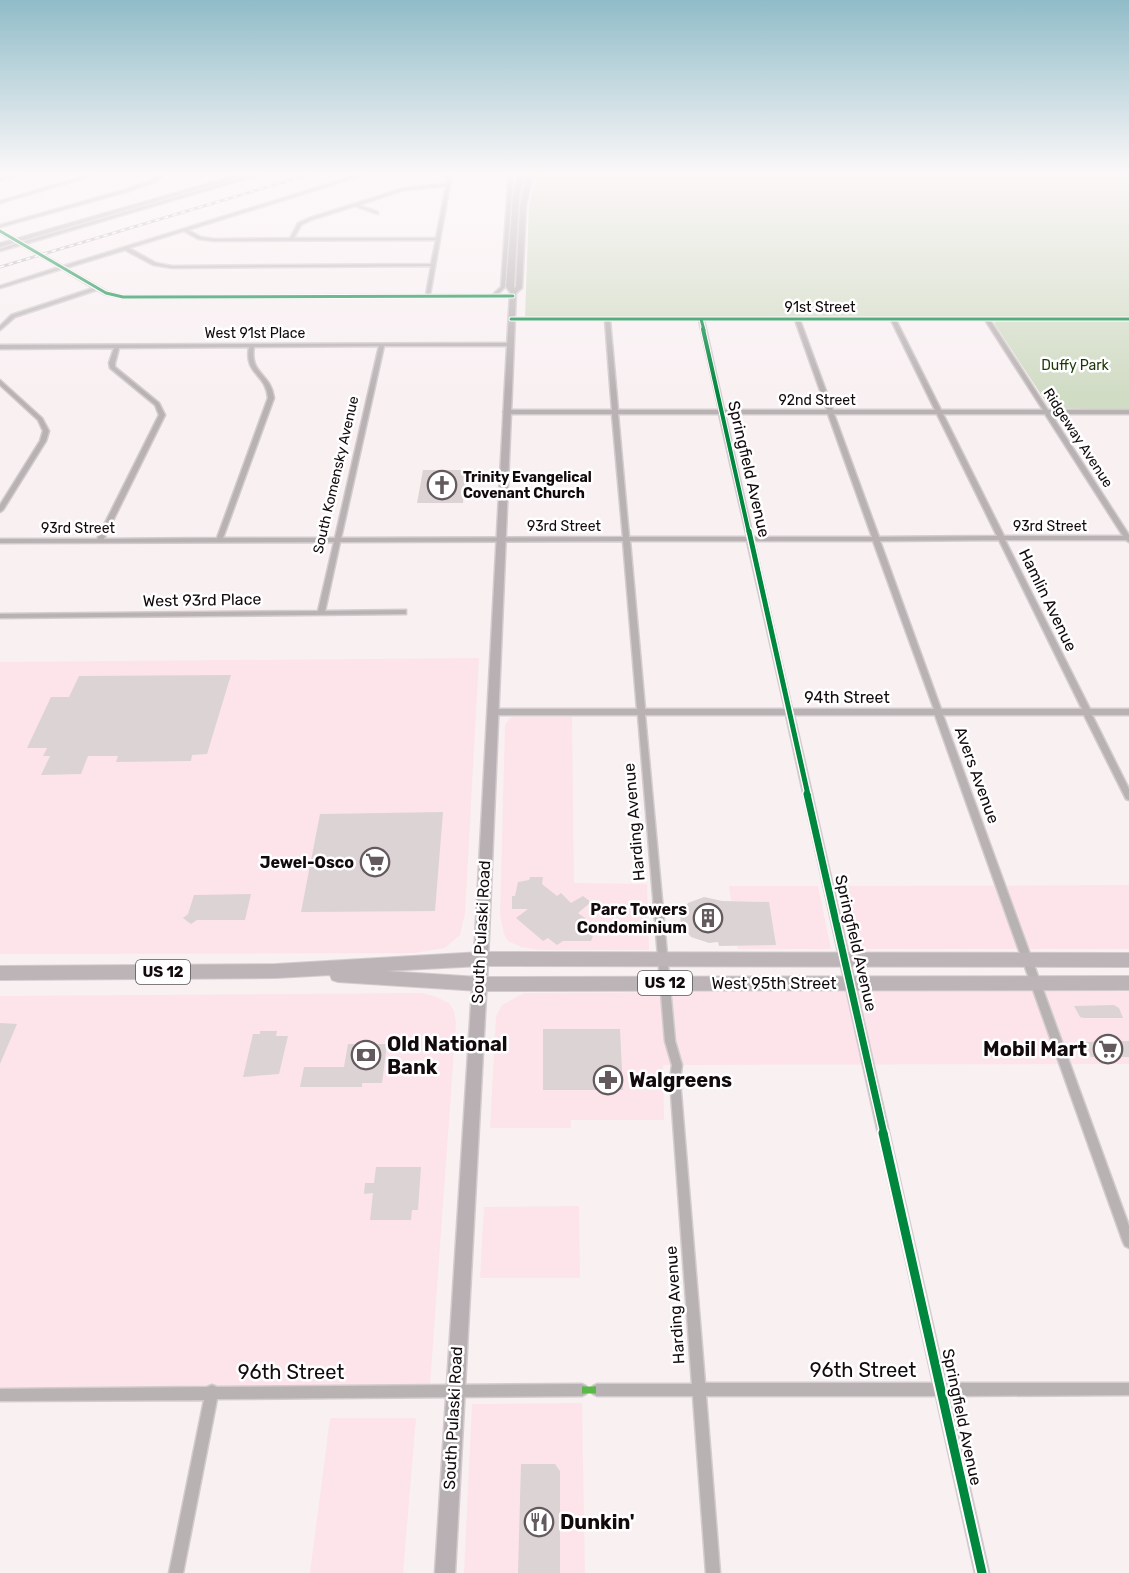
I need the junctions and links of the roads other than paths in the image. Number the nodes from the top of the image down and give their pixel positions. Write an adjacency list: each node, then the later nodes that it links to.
1 (27, 246): 9 (street)
2 (130, 246): 7 (street)
3 (437, 246): 8 (street)
4 (506, 246): 14 (street)
5 (512, 246): 12 (main road, South Pulaski Road)
6 (521, 246): 12 (main road, South Pulaski Road)
7 (125, 248): 8 (street); 9 (street)
8 (434, 265): 13 (street)
9 (62, 268): 10 (street); 11 (street)
10 (0, 287)
11 (97, 288): 13 (street); 22 (street)
12 (513, 294): 14 (street); 15 (main road, South Pulaski Road)
13 (428, 295): 14 (street)
14 (494, 295)
15 (511, 319): 16 (street, 91st Street); 23 (main road, South Pulaski Road)
16 (607, 319): 17 (street, 91st Street); 30 (street, Harding Avenue)
17 (701, 319): 18 (street, 91st Street); 31 (street, Springfield Avenue)
18 (797, 319): 19 (street, 91st Street); 32 (street, Avers Avenue)
19 (893, 319): 20 (street, 91st Street); 33 (street, Hamlin Avenue)
20 (987, 319): 21 (street, 91st Street); 34 (street, Ridgeway Avenue)
21 (1129, 319)
22 (0, 328)
23 (509, 344): 24 (street, West 91st Place); 29 (main road, South Pulaski Road)
24 (382, 345): 27 (street, West 91st Place); 37 (street, South Komensky Avenue)
25 (0, 346): 26 (street, West 91st Place)
26 (117, 346): 27 (street, West 91st Place); 45 (street)
27 (252, 346): 44 (street)
28 (0, 382): 36 (street)
29 (506, 411): 30 (street, 92nd Street); 38 (main road, South Pulaski Road)
30 (615, 412): 31 (street, 92nd Street); 39 (street, Harding Avenue)
31 (722, 412): 32 (street, 92nd Street); 40 (street, Springfield Avenue)
32 (831, 412): 33 (street, 92nd Street); 41 (street, Avers Avenue)
33 (939, 412): 34 (street, 92nd Street); 42 (street, Hamlin Avenue)
34 (1047, 412): 35 (street, 92nd Street); 43 (street, Ridgeway Avenue)
35 (1129, 412)
36 (0, 510)
37 (338, 538): 38 (street, 93rd Street); 44 (street, 93rd Street); 48 (street, South Komensky Avenue)
38 (501, 538): 39 (street, 93rd Street); 50 (main road, South Pulaski Road)
39 (626, 538): 40 (street, 93rd Street); 51 (street, Harding Avenue)
40 (751, 538): 41 (street, 93rd Street); 52 (street, Springfield Avenue)
41 (876, 538): 42 (street, 93rd Street); 53 (street, Avers Avenue)
42 (1001, 538): 43 (street, 93rd Street); 54 (street, Hamlin Avenue)
43 (1129, 538)
44 (220, 539): 45 (street, 93rd Street)
45 (100, 540): 46 (street, 93rd Street)
46 (0, 541)
47 (404, 612): 48 (street, West 93rd Place)
48 (321, 613): 49 (street, West 93rd Place)
49 (0, 616)
50 (492, 712): 51 (street, 94th Street); 57 (main road, South Pulaski Road)
51 (641, 712): 52 (street, 94th Street); 58 (street, Harding Avenue)
52 (790, 712): 53 (street, 94th Street); 61 (street, Springfield Avenue)
53 (939, 712): 54 (street, 94th Street); 59 (street, Avers Avenue)
54 (1087, 712): 55 (street, 94th Street); 56 (street, Hamlin Avenue)
55 (1129, 712)
56 (1129, 797)
57 (481, 959): 58 (main road, West 95th Street / US 12); 62 (main road, West 95th Street / US 12); 68 (main road, South Pulaski Road)
58 (663, 960): 61 (main road, West 95th Street / US 12); 64 (street, Harding Avenue)
59 (1028, 960): 60 (main road, West 95th Street / US 12); 61 (main road, West 95th Street / US 12); 66 (street, Avers Avenue)
60 (1129, 960)
61 (846, 961): 65 (street, Springfield Avenue)
62 (276, 971): 63 (main road, West 95th Street / US 12); 68 (main road, West 95th Street / US 12)
63 (0, 973)
64 (665, 983): 65 (main road, West 95th Street / US 12); 68 (main road, West 95th Street / US 12); 73 (street, Harding Avenue)
65 (852, 983): 66 (main road, West 95th Street / US 12); 74 (street, Springfield Avenue)
66 (1036, 983): 67 (main road, West 95th Street / US 12); 69 (street, Avers Avenue)
67 (1129, 983)
68 (479, 984): 75 (main road, South Pulaski Road)
69 (1129, 1242)
70 (1129, 1389): 74 (street, 96th Street)
71 (582, 1390): 75 (street, 96th Street)
72 (597, 1390): 73 (street, 96th Street)
73 (698, 1390): 74 (street, 96th Street); 80 (street, Harding Avenue)
74 (942, 1390): 81 (street, Springfield Avenue)
75 (455, 1391): 76 (street, 96th Street); 79 (main road, South Pulaski Road)
76 (212, 1392): 77 (street, 96th Street); 78 (street)
77 (0, 1395)
78 (176, 1573)
79 (445, 1573)
80 (713, 1573)
81 (982, 1573)

